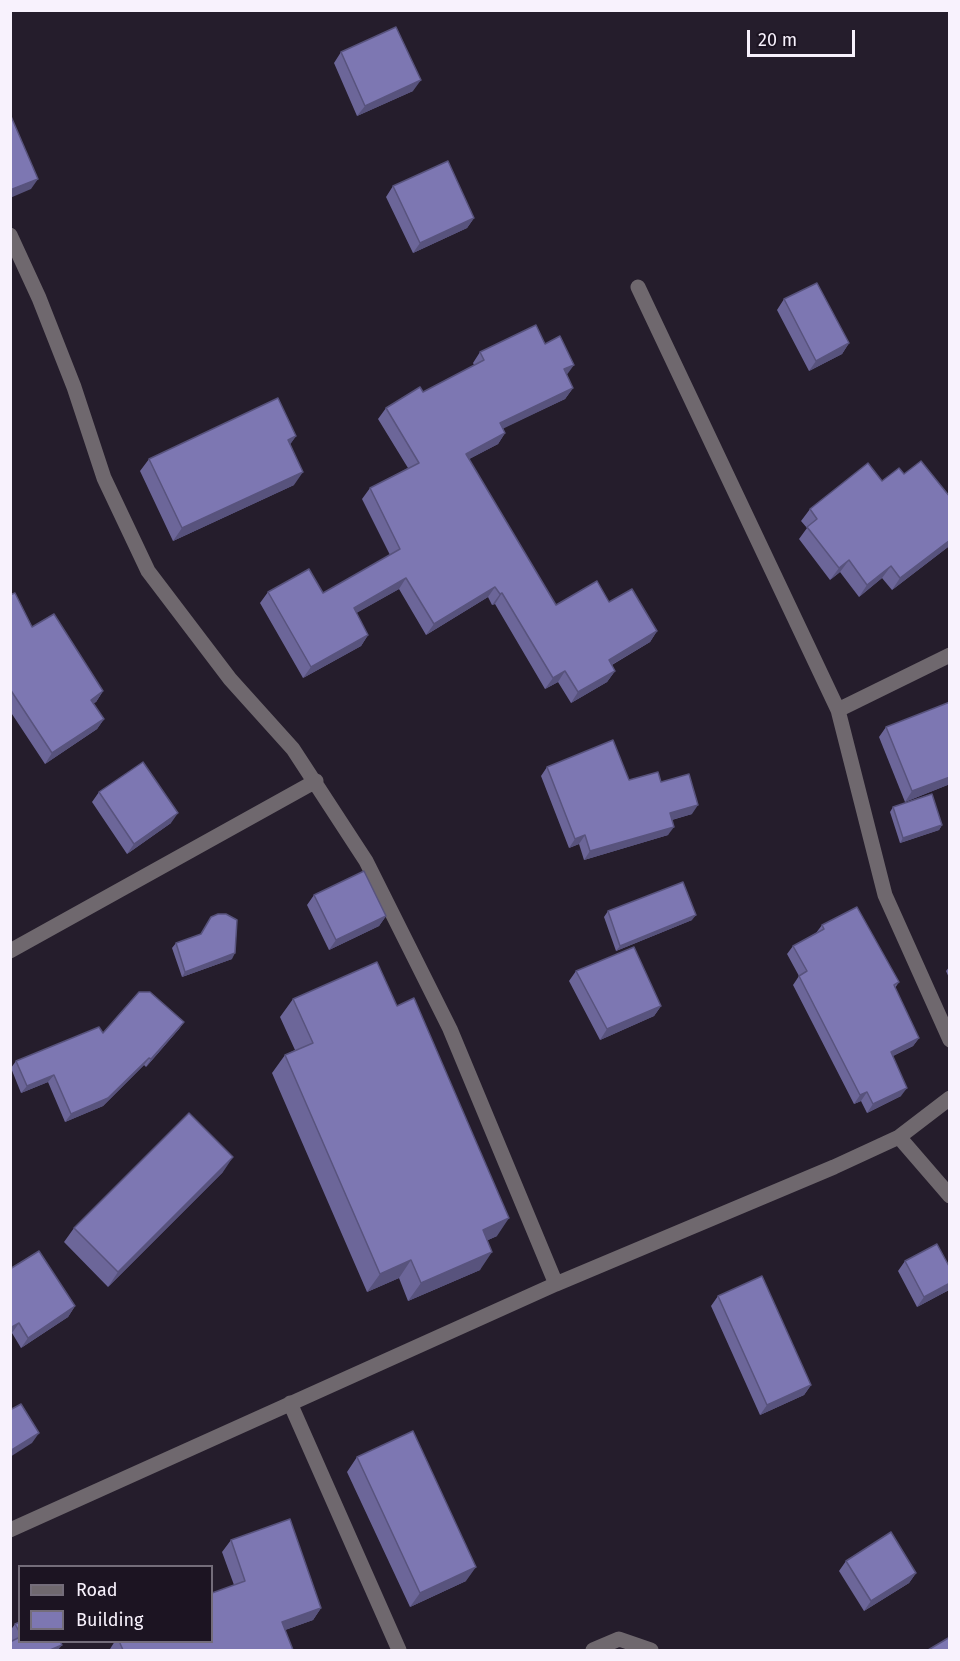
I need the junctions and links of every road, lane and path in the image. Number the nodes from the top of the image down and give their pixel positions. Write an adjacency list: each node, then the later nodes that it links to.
1 (10, 235): 5 (street)
2 (638, 287): 4 (street)
3 (950, 655): 4 (street)
4 (838, 710): 7 (street)
5 (316, 781): 6 (street); 11 (street)
6 (10, 951)
7 (950, 1040)
8 (950, 1098): 9 (street)
9 (899, 1137): 10 (street); 11 (street)
10 (950, 1196)
11 (556, 1284): 12 (street)
12 (290, 1403): 13 (street); 14 (street)
13 (10, 1530)
14 (399, 1650)
15 (593, 1650): 16 (street)
16 (651, 1650)

